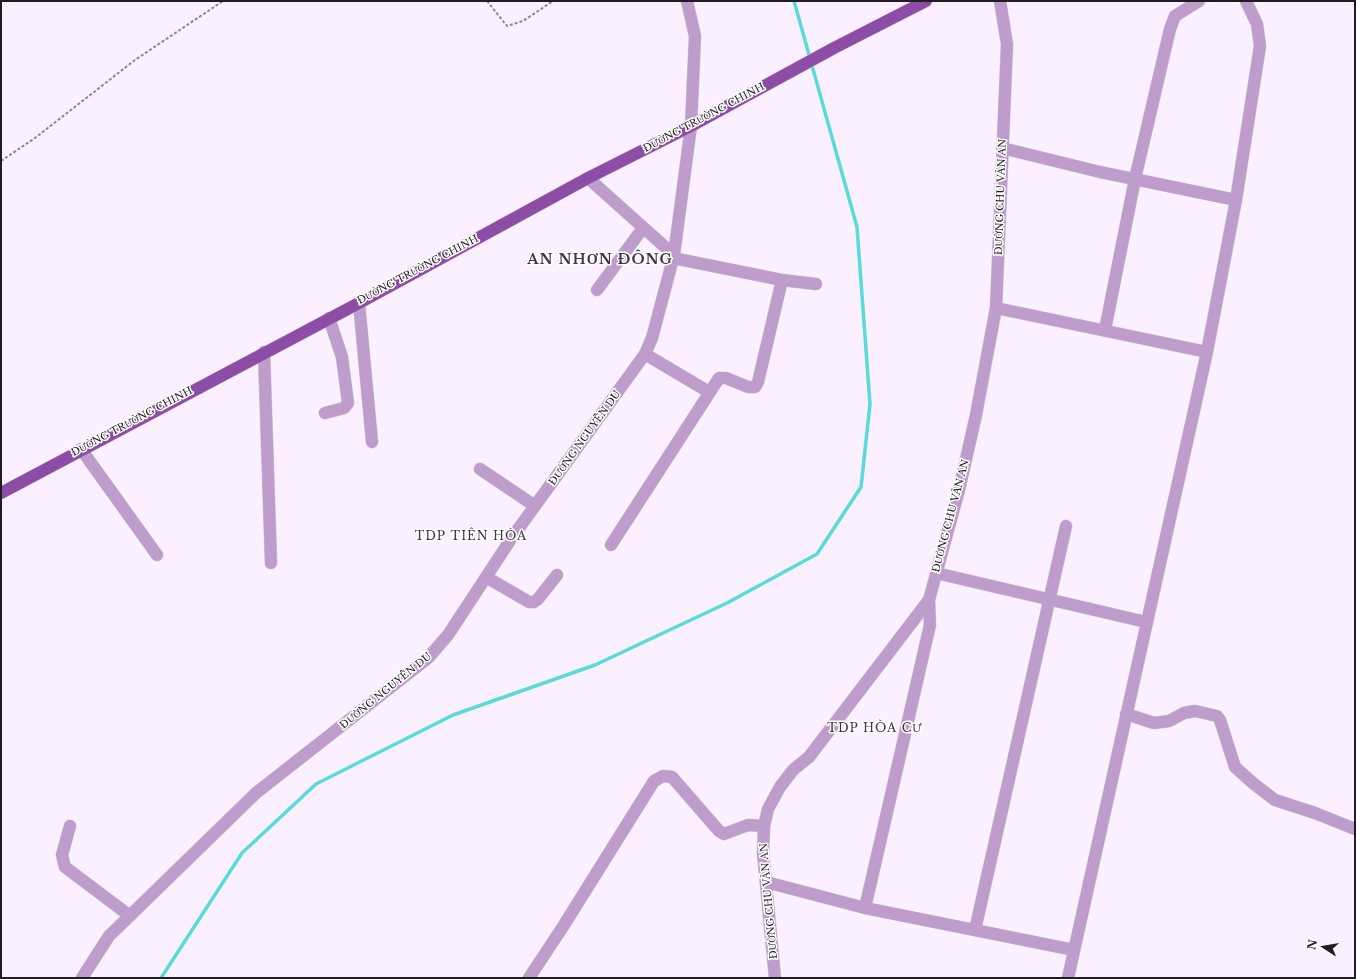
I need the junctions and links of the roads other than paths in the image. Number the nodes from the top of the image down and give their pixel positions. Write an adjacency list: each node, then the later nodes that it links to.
1 (687, 1): 6 (street, ĐƯỜNG NGUYỄN DU)
2 (926, 1): 6 (main road, ĐƯỜNG TRƯỜNG CHINH)
3 (1000, 1): 7 (street, ĐƯỜNG CHU VĂN AN)
4 (1199, 1): 9 (street)
5 (1246, 1): 10 (street)
6 (691, 126): 8 (main road, ĐƯỜNG TRƯỜNG CHINH); 12 (street, ĐƯỜNG NGUYỄN DU)
7 (1002, 148): 9 (street); 17 (street, ĐƯỜNG CHU VĂN AN)
8 (588, 178): 11 (street); 16 (main road, ĐƯỜNG TRƯỜNG CHINH)
9 (1135, 179): 10 (street); 19 (street)
10 (1236, 200): 21 (street)
11 (643, 228): 12 (street); 15 (street)
12 (674, 257): 13 (street); 22 (street, ĐƯỜNG NGUYỄN DU)
13 (782, 280): 14 (street); 23 (street)
14 (816, 284)
15 (597, 290)
16 (359, 302): 18 (main road, ĐƯỜNG TRƯỜNG CHINH); 25 (street)
17 (996, 308): 19 (street); 34 (street, ĐƯỜNG CHU VĂN AN)
18 (329, 318): 20 (main road, ĐƯỜNG TRƯỜNG CHINH); 24 (street)
19 (1105, 330): 21 (street)
20 (264, 352): 26 (main road, ĐƯỜNG TRƯỜNG CHINH); 33 (street)
21 (1207, 352): 39 (street)
22 (645, 354): 23 (street); 29 (street, ĐƯỜNG NGUYỄN DU)
23 (709, 392): 31 (street)
24 (324, 413)
25 (372, 442)
26 (81, 449): 28 (main road, ĐƯỜNG TRƯỜNG CHINH); 32 (street)
27 (480, 469): 29 (street)
28 (1, 493)
29 (535, 506): 36 (street, ĐƯỜNG NGUYỄN DU)
30 (1066, 526): 38 (street)
31 (610, 545)
32 (157, 555)
33 (271, 563)
34 (936, 574): 37 (street, ĐƯỜNG CHU VĂN AN); 38 (street)
35 (557, 575): 36 (street)
36 (486, 576): 46 (street, ĐƯỜNG NGUYỄN DU)
37 (929, 600): 42 (street, ĐƯỜNG CHU VĂN AN); 45 (street)
38 (1049, 600): 39 (street); 47 (street)
39 (1146, 622): 40 (street)
40 (1126, 714): 43 (street); 48 (street)
41 (70, 826): 46 (street)
42 (764, 826): 44 (street, ĐƯỜNG CHU VĂN AN); 50 (street)
43 (1355, 829)
44 (766, 882): 45 (street); 51 (street, ĐƯỜNG CHU VĂN AN)
45 (865, 908): 47 (street)
46 (130, 916): 49 (street, ĐƯỜNG NGUYỄN DU)
47 (975, 930): 48 (street)
48 (1074, 950): 52 (street)
49 (82, 978)
50 (529, 978)
51 (775, 978)
52 (1068, 978)

